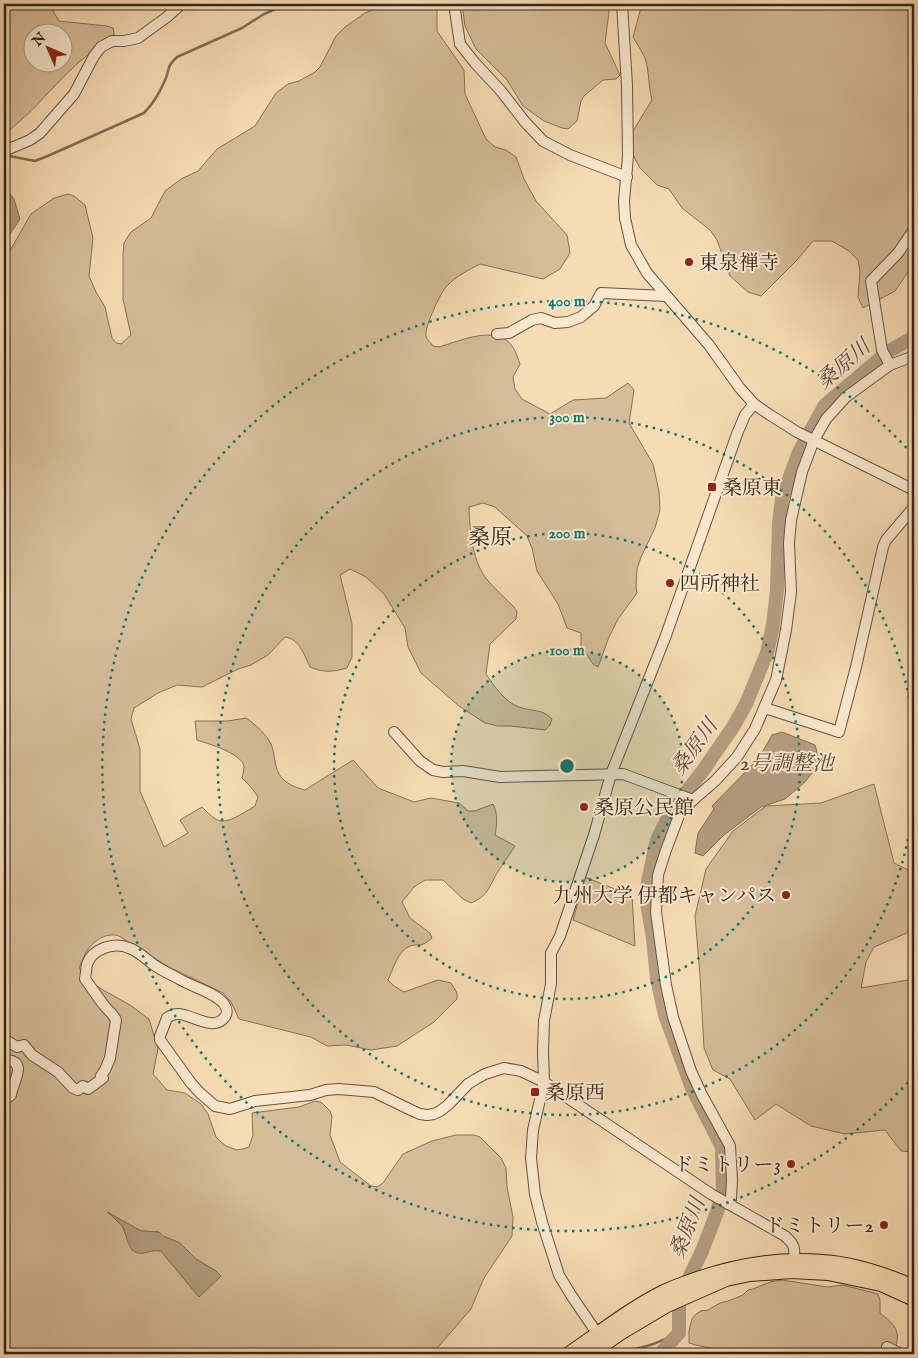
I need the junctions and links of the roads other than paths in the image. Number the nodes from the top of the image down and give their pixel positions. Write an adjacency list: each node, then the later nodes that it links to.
1 (181, 4): 6 (street)
2 (454, 4): 7 (street)
3 (622, 4): 5 (street)
4 (629, 4): 5 (street)
5 (627, 64): 7 (street)
6 (4, 152)
7 (626, 177): 9 (street)
8 (914, 226): 12 (street)
9 (666, 296): 10 (street); 13 (street)
10 (497, 334)
11 (913, 359): 12 (street)
12 (890, 365): 14 (street)
13 (754, 404): 14 (street); 19 (street)
14 (814, 440): 15 (street); 17 (street)
15 (914, 490)
16 (914, 507): 17 (street)
17 (765, 708): 20 (street)
18 (394, 732): 19 (street)
19 (611, 774): 20 (street); 23 (street)
20 (691, 799): 25 (street)
21 (4, 1039): 23 (street)
22 (4, 1060): 24 (street)
23 (544, 1082): 25 (street); 30 (street)
24 (4, 1096)
25 (727, 1203): 26 (street)
26 (794, 1261): 27 (main road); 28 (main road)
27 (914, 1287)
28 (666, 1298): 29 (main road); 30 (main road)
29 (914, 1299)
30 (601, 1339): 32 (main road); 33 (main road)
31 (887, 1347): 34 (street)
32 (569, 1354)
33 (590, 1354)
34 (901, 1354)

